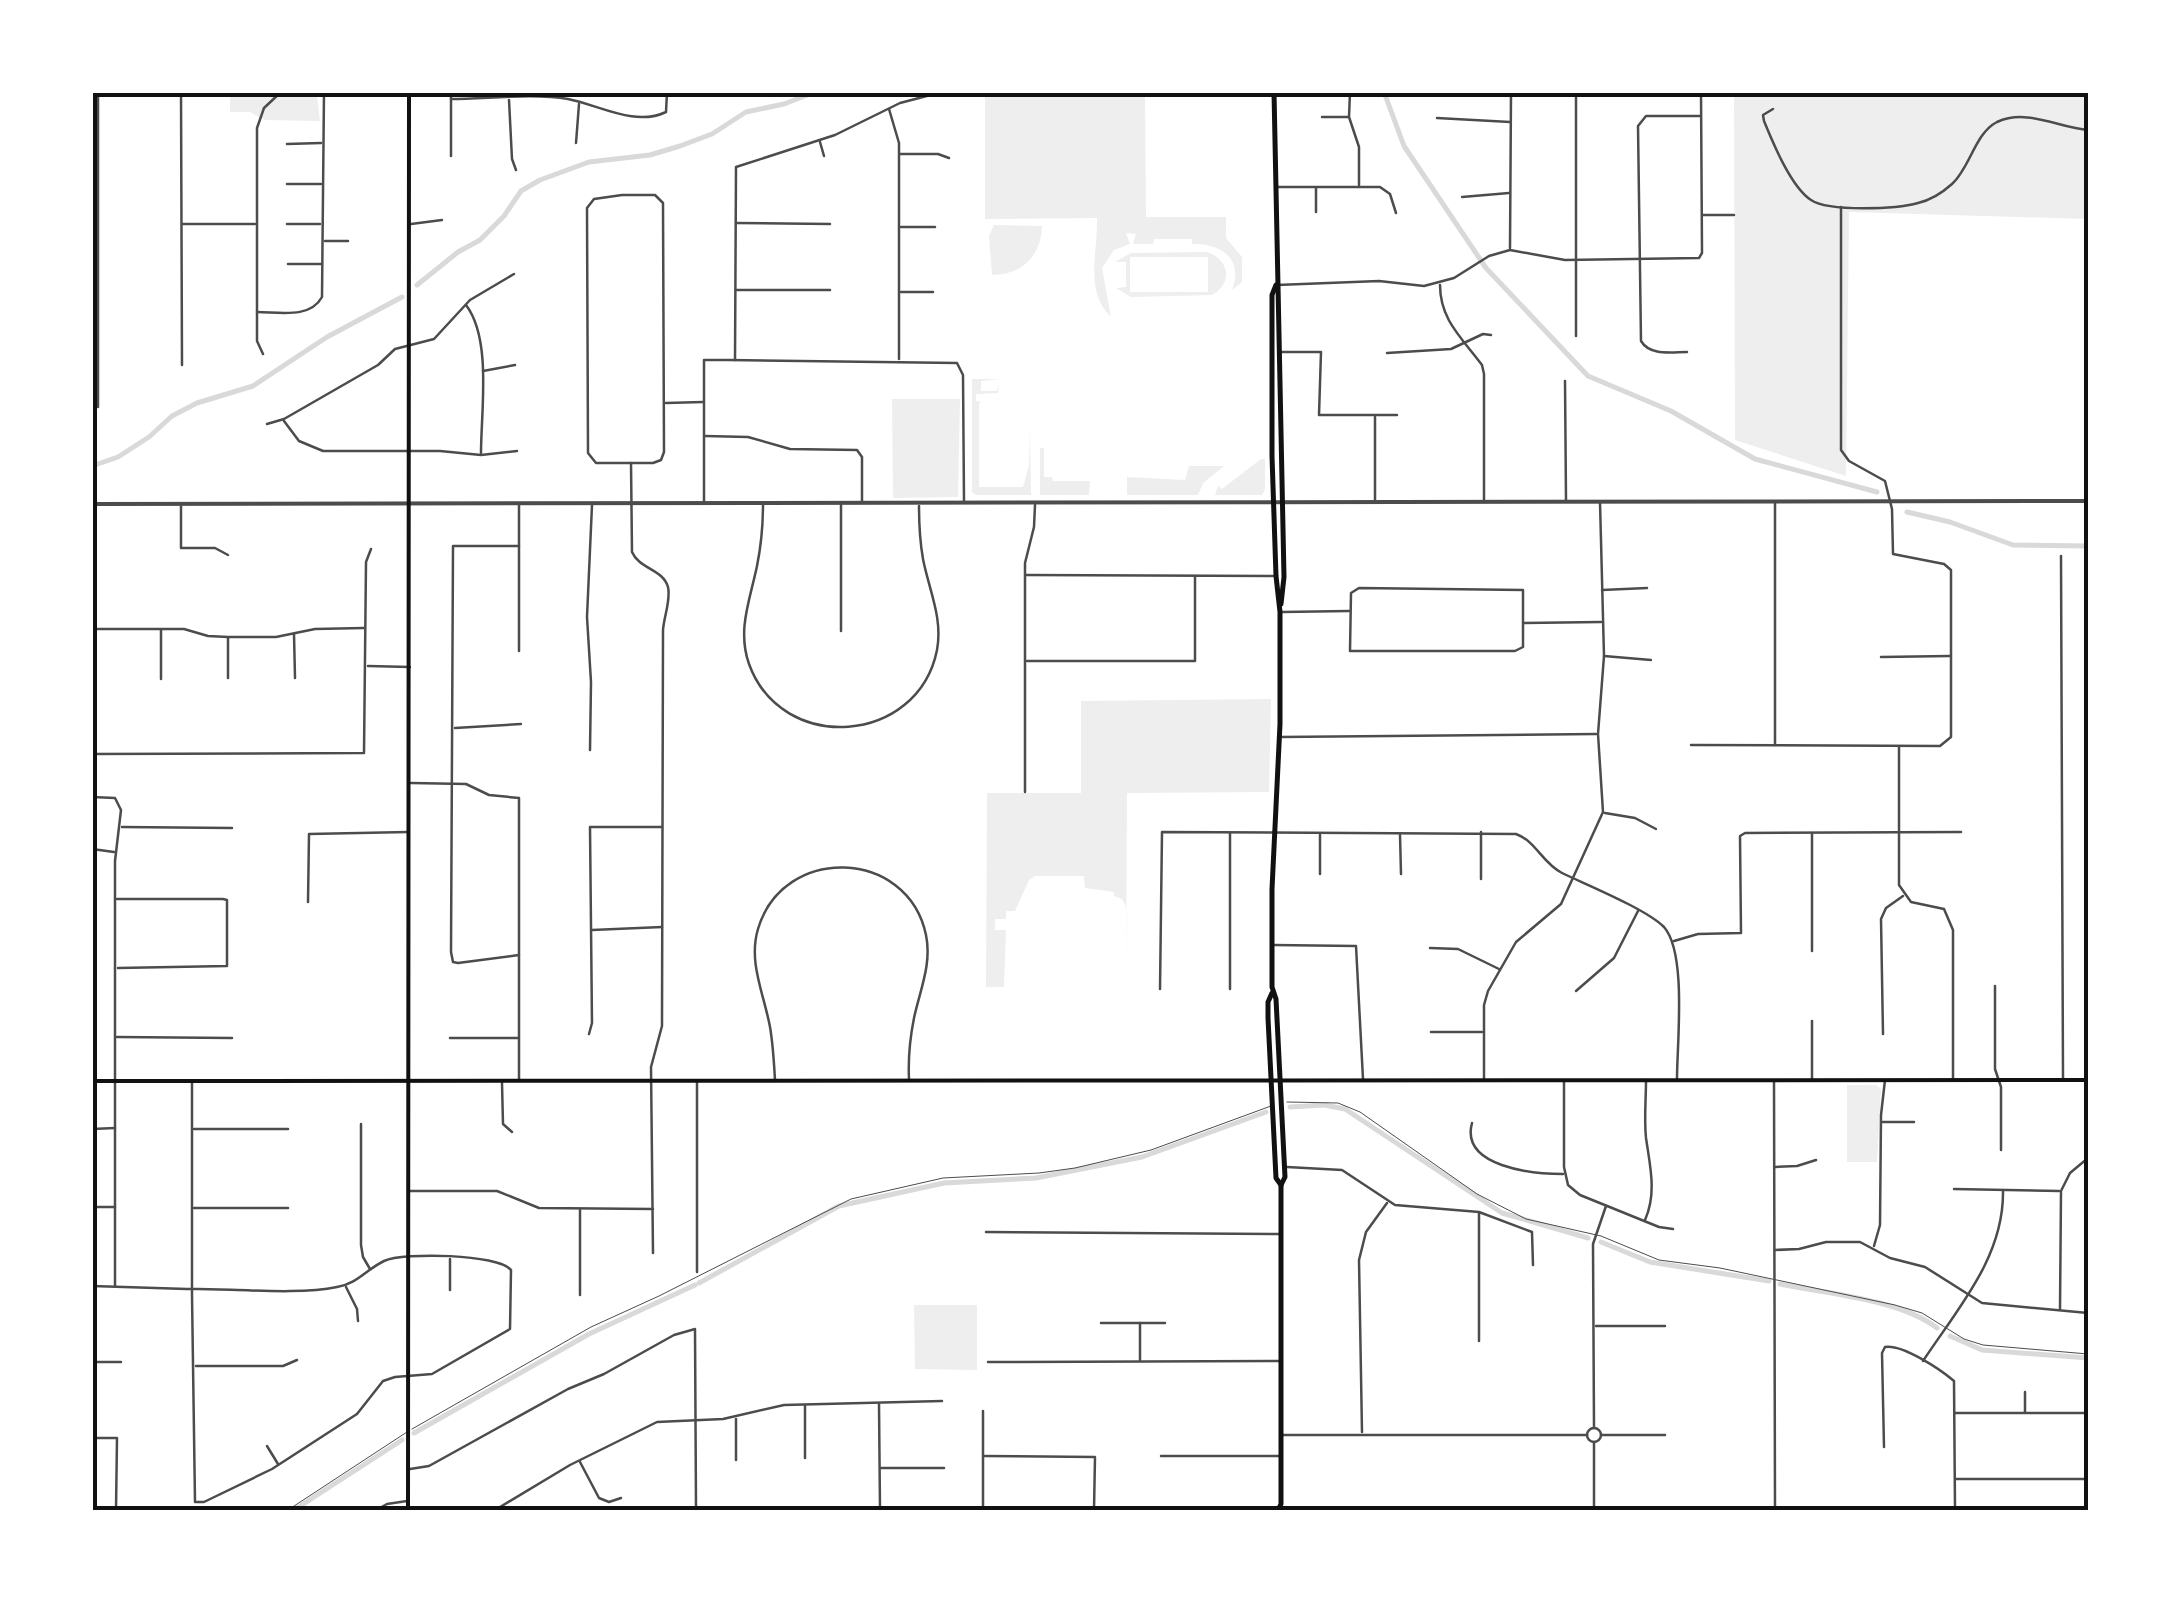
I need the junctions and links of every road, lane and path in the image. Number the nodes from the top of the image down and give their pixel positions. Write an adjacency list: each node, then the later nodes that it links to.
1 (98, 92): 56 (street)
2 (182, 92): 47 (street)
3 (281, 92): 48 (street)
4 (324, 92): 26 (street)
5 (408, 92): 51 (main road)
6 (450, 92): 14 (street)
7 (666, 92): 16 (street)
8 (942, 92): 17 (street)
9 (1274, 92): 37 (main road)
10 (1350, 92): 21 (street)
11 (1511, 92): 23 (street)
12 (1576, 92): 60 (street)
13 (1701, 92): 19 (street)
14 (450, 99): 15 (street); 30 (street)
15 (509, 99): 16 (street); 33 (street)
16 (579, 102): 27 (street)
17 (888, 108): 25 (street); 29 (street)
18 (1774, 109): 41 (street)
19 (1701, 116): 44 (street); 61 (street)
20 (1322, 117): 21 (street)
21 (1350, 117): 36 (street)
22 (1437, 118): 23 (street)
23 (1512, 122): 39 (street)
24 (2088, 130): 41 (street)
25 (819, 140): 31 (street); 52 (street)
26 (324, 143): 28 (street); 35 (street)
27 (576, 143)
28 (287, 144)
29 (899, 154): 32 (street); 55 (street)
30 (451, 156)
31 (824, 156)
32 (949, 158)
33 (516, 170)
34 (287, 184): 35 (street)
35 (324, 184): 50 (street)
36 (1359, 186): 38 (street); 43 (street)
37 (1275, 187): 38 (street); 66 (main road)
38 (1316, 187): 42 (street)
39 (1510, 193): 40 (street); 59 (street)
40 (1462, 196)
41 (1841, 207): 108 (street)
42 (1316, 212)
43 (1396, 212)
44 (1702, 215): 45 (street); 61 (street)
45 (1734, 215)
46 (442, 220): 51 (street)
47 (182, 224): 48 (street); 83 (street)
48 (256, 224): 72 (street)
49 (287, 224): 50 (street)
50 (324, 224): 57 (street)
51 (409, 224): 76 (main road)
52 (734, 224): 53 (street); 67 (street)
53 (830, 224)
54 (936, 226): 55 (street)
55 (899, 227): 69 (street)
56 (95, 238): 89 (street)
57 (324, 241): 58 (street); 63 (street)
58 (348, 241)
59 (1510, 250): 60 (street); 65 (street)
60 (1576, 260): 61 (street); 74 (street)
61 (1640, 260): 78 (street)
62 (288, 264): 63 (street)
63 (324, 264): 72 (street)
64 (514, 274): 71 (street)
65 (1440, 283): 66 (street); 75 (street)
66 (1276, 285): 77 (main road); 99 (main road)
67 (735, 290): 68 (street); 81 (street)
68 (830, 290)
69 (899, 292): 70 (street); 82 (street)
70 (933, 292)
71 (465, 304): 76 (street); 85 (street)
72 (256, 312): 80 (street)
73 (1491, 335): 75 (street)
74 (1576, 336)
75 (1467, 344): 79 (street); 102 (street)
76 (410, 346): 92 (street); 95 (main road)
77 (1279, 352): 90 (street); 100 (main road)
78 (1687, 352)
79 (1387, 353)
80 (262, 354)
81 (735, 360): 82 (street); 87 (street)
82 (899, 361): 116 (street)
83 (182, 365)
84 (515, 365): 85 (street)
85 (481, 371): 97 (street)
86 (1564, 381): 105 (street)
87 (704, 402): 88 (street); 94 (street)
88 (664, 403): 98 (street); 98 (street)
89 (98, 407)
90 (1375, 415): 91 (street); 101 (street)
91 (1397, 415)
92 (284, 419): 93 (street); 95 (street)
93 (267, 424)
94 (704, 436): 112 (street); 114 (street)
95 (410, 451): 97 (street); 103 (main road)
96 (516, 451): 97 (street)
97 (481, 455)
98 (631, 463): 111 (street)
99 (1274, 501): 100 (street); 104 (street); 127 (main road)
100 (1282, 501): 101 (street); 131 (main road)
101 (1375, 501): 102 (street)
102 (1484, 501): 105 (street)
103 (410, 502): 118 (street); 119 (street); 147 (main road)
104 (1035, 502): 116 (street); 125 (street)
105 (1566, 502): 106 (street)
106 (1600, 502): 107 (street); 129 (street)
107 (1775, 502): 108 (street); 156 (street)
108 (1890, 502): 109 (street); 143 (street)
109 (2088, 502)
110 (592, 503): 111 (street); 119 (street); 158 (street)
111 (631, 503): 112 (street); 166 (street)
112 (704, 503): 120 (street)
113 (841, 503): 114 (street); 120 (street); 137 (street)
114 (862, 503): 115 (street)
115 (919, 503): 116 (street); 120 (street)
116 (964, 503)
117 (92, 504): 118 (street)
118 (181, 504): 123 (street)
119 (519, 504): 121 (street)
120 (762, 504)
121 (519, 546): 140 (street); 152 (street)
122 (371, 549): 135 (street)
123 (228, 555)
124 (2062, 556): 223 (street)
125 (1025, 575): 126 (street); 145 (street)
126 (1195, 576): 127 (street); 145 (street)
127 (1276, 576): 131 (main road)
128 (1646, 588): 129 (street)
129 (1600, 590): 132 (street)
130 (1350, 611): 131 (street); 133 (street); 133 (street)
131 (1280, 612): 154 (main road)
132 (1602, 622): 133 (street); 141 (street)
133 (1524, 623)
134 (160, 628): 136 (street); 139 (street); 150 (street)
135 (366, 628): 138 (street); 146 (street)
136 (92, 629)
137 (841, 630)
138 (294, 632): 139 (street); 149 (street)
139 (228, 637): 148 (street)
140 (519, 650)
141 (1604, 656): 144 (street); 153 (street)
142 (1881, 656): 143 (street)
143 (1952, 656): 157 (street)
144 (1651, 660)
145 (1025, 661): 162 (street)
146 (366, 666): 147 (street); 159 (street)
147 (410, 666): 160 (main road)
148 (228, 678)
149 (294, 678)
150 (160, 679)
151 (521, 724): 152 (street)
152 (453, 728): 161 (street)
153 (1598, 734): 154 (street); 164 (street)
154 (1280, 737): 171 (main road)
155 (1691, 745): 156 (street)
156 (1775, 746): 157 (street)
157 (1899, 746): 176 (street)
158 (590, 750)
159 (92, 754)
160 (410, 783): 161 (street); 169 (main road)
161 (453, 783): 194 (street); 194 (street)
162 (1025, 792)
163 (92, 797): 165 (street)
164 (1603, 812): 168 (street); 182 (street)
165 (120, 827): 167 (street); 179 (street)
166 (663, 827): 188 (street); 189 (street)
167 (232, 828)
168 (1656, 828)
169 (410, 832): 186 (street); 228 (main road)
170 (1230, 832): 171 (street); 198 (street); 199 (street)
171 (1276, 832): 172 (street); 191 (main road)
172 (1320, 832): 173 (street); 180 (street)
173 (1400, 832): 174 (street); 181 (street)
174 (1481, 832): 182 (street); 183 (street)
175 (1812, 832): 176 (street); 190 (street); 193 (street)
176 (1899, 832): 177 (street); 184 (street)
177 (1960, 832)
178 (92, 849): 179 (street)
179 (116, 852): 185 (street)
180 (1320, 874)
181 (1400, 874)
182 (1574, 878): 187 (street); 196 (street)
183 (1481, 880)
184 (1905, 895): 206 (street); 221 (street)
185 (115, 899): 195 (street); 195 (street)
186 (308, 902)
187 (1638, 911): 190 (street); 200 (street)
188 (662, 926): 189 (street); 234 (street)
189 (590, 930): 205 (street)
190 (1673, 941): 217 (street)
191 (1271, 946): 201 (main road); 213 (street)
192 (1430, 948): 196 (street)
193 (1812, 951)
194 (519, 955): 210 (street)
195 (118, 968): 207 (street)
196 (1500, 969): 204 (street)
197 (1995, 986): 222 (street)
198 (1160, 989)
199 (1230, 989)
200 (1576, 991)
201 (1272, 993): 231 (main road); 232 (main road)
202 (1812, 1022): 219 (street)
203 (1431, 1032): 204 (street)
204 (1484, 1032): 214 (street)
205 (589, 1034)
206 (1882, 1034)
207 (116, 1037): 208 (street); 226 (street)
208 (232, 1038)
209 (450, 1038): 210 (street)
210 (519, 1038): 233 (street)
211 (775, 1080): 212 (main road); 212 (street); 230 (main road)
212 (909, 1080): 231 (main road)
213 (1362, 1080): 214 (main road); 232 (main road)
214 (1484, 1080): 215 (main road)
215 (1564, 1080): 216 (main road); 251 (street)
216 (1646, 1080): 217 (main road); 266 (street)
217 (1676, 1080): 218 (main road)
218 (1774, 1080): 219 (main road); 250 (street)
219 (1812, 1080): 220 (main road)
220 (1884, 1080): 221 (main road); 238 (street)
221 (1953, 1080): 222 (main road)
222 (1998, 1080): 223 (main road); 246 (street)
223 (2063, 1080): 224 (main road)
224 (2088, 1080)
225 (92, 1081): 226 (main road)
226 (115, 1081): 227 (main road); 242 (street)
227 (192, 1081): 228 (main road); 243 (street)
228 (409, 1081): 229 (main road); 255 (main road)
229 (502, 1081): 233 (main road); 245 (street)
230 (698, 1081): 234 (main road); 278 (street)
231 (1272, 1081): 232 (main road); 236 (main road)
232 (1280, 1081): 235 (main road)
233 (520, 1082): 234 (main road)
234 (650, 1082): 263 (street)
235 (1282, 1104): 236 (lane); 249 (main road); 270 (lane)
236 (1273, 1106): 252 (main road); 318 (lane)
237 (1472, 1122): 251 (street)
238 (1880, 1122): 239 (street); 271 (street)
239 (1914, 1122)
240 (362, 1124): 277 (street)
241 (92, 1128): 242 (street)
242 (115, 1128): 260 (street)
243 (192, 1129): 244 (street); 261 (street)
244 (288, 1129)
245 (512, 1132)
246 (2001, 1150)
247 (2088, 1158): 256 (street)
248 (1816, 1160): 250 (street)
249 (1284, 1167): 252 (main road); 257 (street)
250 (1774, 1167): 272 (street)
251 (1564, 1174): 258 (street)
252 (1281, 1186): 269 (main road)
253 (1954, 1189): 254 (street)
254 (2003, 1190): 256 (street); 286 (street)
255 (409, 1191): 264 (street); 274 (main road)
256 (2061, 1191): 287 (street)
257 (1388, 1201): 265 (street); 319 (street)
258 (1606, 1206): 266 (street); 270 (street)
259 (92, 1207): 260 (street)
260 (114, 1207): 281 (street)
261 (192, 1208): 262 (street); 283 (street)
262 (288, 1208)
263 (653, 1208): 264 (street); 273 (street)
264 (580, 1209): 285 (street)
265 (1479, 1212): 276 (street); 296 (street)
266 (1644, 1222): 267 (street)
267 (1673, 1229)
268 (986, 1232): 269 (street)
269 (1281, 1234): 300 (main road)
270 (1595, 1235): 279 (lane); 293 (street)
271 (1874, 1247): 272 (street); 286 (street)
272 (1774, 1250): 279 (street)
273 (653, 1253)
274 (409, 1258): 275 (street); 277 (street); 306 (main road)
275 (450, 1258): 284 (street); 306 (street)
276 (1532, 1265)
277 (371, 1270): 282 (street)
278 (697, 1272)
279 (1774, 1279): 295 (lane); 353 (street)
280 (92, 1286): 281 (street)
281 (115, 1286): 283 (street)
282 (345, 1286): 283 (street); 289 (street)
283 (192, 1289): 305 (street)
284 (450, 1290)
285 (580, 1294)
286 (1967, 1294): 287 (street); 295 (street)
287 (2060, 1311): 288 (street)
288 (2088, 1313)
289 (358, 1321)
290 (1102, 1323): 291 (street)
291 (1140, 1323): 292 (street); 299 (street)
292 (1165, 1323)
293 (1594, 1326): 294 (street); 317 (street)
294 (1665, 1326)
295 (1946, 1327): 297 (lane); 301 (street)
296 (1478, 1342)
297 (2088, 1354)
298 (297, 1360): 305 (street)
299 (1140, 1361): 300 (street); 304 (street)
300 (1281, 1361): 320 (main road)
301 (1923, 1361): 312 (street); 327 (street)
302 (92, 1362): 303 (street)
303 (122, 1362)
304 (988, 1362)
305 (195, 1366): 334 (street)
306 (409, 1376): 318 (main road); 334 (street)
307 (2025, 1392): 313 (street)
308 (942, 1401): 309 (street)
309 (880, 1402): 310 (street); 335 (street)
310 (805, 1404): 315 (street); 331 (street)
311 (983, 1411): 328 (street)
312 (1954, 1413): 313 (street); 338 (street)
313 (2025, 1413): 314 (street)
314 (2088, 1413)
315 (736, 1417): 316 (street); 333 (street)
316 (697, 1420): 332 (street); 337 (street); 348 (street)
317 (1594, 1428): 321 (street); 322 (street)
318 (408, 1431): 337 (main road); 344 (lane)
319 (1362, 1434): 320 (street); 321 (street)
320 (1281, 1435): 330 (main road)
321 (1587, 1435): 325 (street)
322 (1600, 1435): 323 (street); 325 (street)
323 (1665, 1435)
324 (92, 1438): 343 (street)
325 (1594, 1442): 352 (street)
326 (266, 1446): 334 (street)
327 (1884, 1447)
328 (983, 1456): 350 (street); 351 (street)
329 (1161, 1456): 330 (street)
330 (1281, 1456): 342 (main road)
331 (805, 1458)
332 (579, 1460): 340 (street); 347 (street)
333 (736, 1460)
334 (278, 1465)
335 (880, 1468): 336 (street); 349 (street)
336 (944, 1468)
337 (408, 1469): 341 (main road)
338 (1955, 1479): 339 (street); 354 (street)
339 (2088, 1480)
340 (621, 1498)
341 (408, 1501): 345 (street); 346 (main road)
342 (1282, 1508)
343 (116, 1510)
344 (288, 1510)
345 (376, 1510)
346 (408, 1510)
347 (494, 1510)
348 (696, 1510)
349 (880, 1510)
350 (983, 1510)
351 (1094, 1510)
352 (1594, 1510)
353 (1776, 1510)
354 (1955, 1510)

